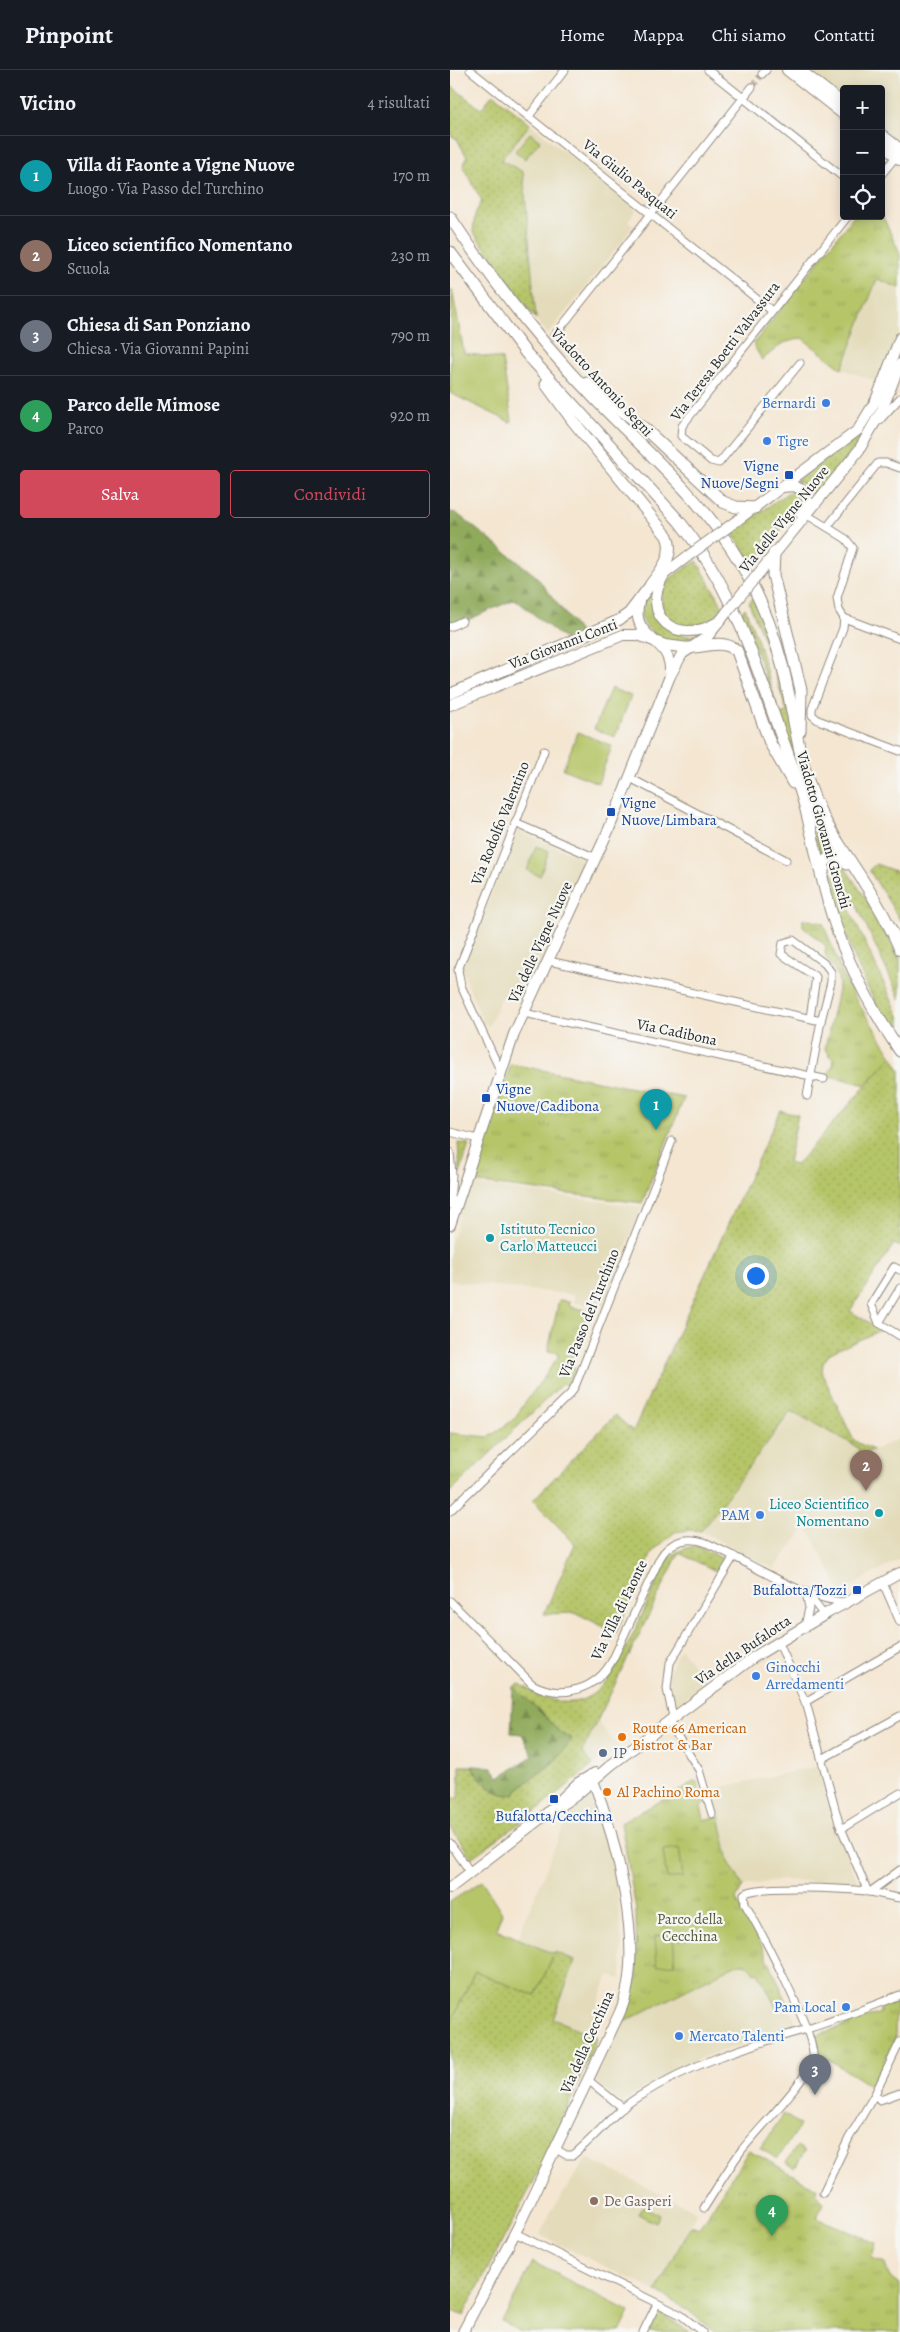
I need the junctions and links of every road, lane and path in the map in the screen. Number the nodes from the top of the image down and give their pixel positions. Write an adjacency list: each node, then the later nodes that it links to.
1 (470, 70): 10 (street, Via Giulio Pasquati)
2 (565, 70): 10 (street)
3 (708, 70): 7 (street)
4 (787, 70): 9 (street)
5 (800, 70): 8 (street)
6 (752, 87): 7 (street)
7 (743, 98): 15 (street); 16 (street)
8 (840, 101)
9 (840, 112)
10 (529, 116): 16 (street, Via Giulio Pasquati)
11 (885, 139): 13 (street)
12 (885, 146): 13 (street)
13 (899, 155): 14 (street)
14 (885, 171)
15 (840, 175)
16 (651, 214): 20 (street, Via Giulio Pasquati); 21 (street)
17 (450, 217): 24 (main road, Viadotto Antonio Segni)
18 (845, 220): 20 (street, Via Teresa Boetti Valvassura)
19 (450, 252): 23 (main road)
20 (772, 311): 25 (street, Via Teresa Boetti Valvassura)
21 (554, 336)
22 (900, 338): 30 (street, Via delle Vigne Nuove)
23 (526, 353): 38 (main road); 54 (main road, Viadotto Giovanni Gronchi)
24 (558, 360): 31 (main road); 36 (main road, Viadotto Antonio Segni)
25 (800, 363)
26 (900, 364): 28 (street, Via delle Vigne Nuove)
27 (900, 398): 28 (street)
28 (871, 430): 32 (street, Via delle Vigne Nuove)
29 (900, 468): 33 (street)
30 (781, 487): 31 (street, Via delle Vigne Nuove); 34 (street)
31 (755, 508): 37 (street, Via delle Vigne Nuove, bridge)
32 (807, 515): 33 (street); 34 (street, Via delle Vigne Nuove)
33 (826, 527): 40 (street)
34 (787, 537): 35 (street, Via delle Vigne Nuove)
35 (774, 553): 41 (street, Via delle Vigne Nuove, bridge); 50 (main road)
36 (739, 562): 50 (main road, Viadotto Giovanni Gronchi)
37 (666, 572): 38 (street, Via Giovanni Conti); 41 (street)
38 (651, 584): 39 (street, Via Giovanni Conti)
39 (641, 596): 45 (street); 48 (street, Via Giovanni Conti)
40 (844, 618): 44 (street); 52 (street)
41 (719, 621): 46 (street, Via delle Vigne Nuove)
42 (462, 622): 43 (street)
43 (450, 628)
44 (900, 639)
45 (656, 642): 46 (street, Via Giovanni Conti); 47 (street); 49 (street, Via Giovanni Conti)
46 (689, 648): 47 (street, Via delle Vigne Nuove); 54 (main road)
47 (670, 676): 53 (street, Via delle Vigne Nuove)
48 (450, 694)
49 (450, 705)
50 (799, 748): 58 (main road, Viadotto Giovanni Gronchi)
51 (544, 751): 55 (street, Via Rodolfo Valentino)
52 (900, 751)
53 (630, 778): 56 (street, Via delle Vigne Nuove); 57 (street)
54 (802, 797): 59 (main road, Viadotto Giovanni Gronchi)
55 (515, 822): 56 (street); 66 (street, Via Rodolfo Valentino)
56 (596, 858): 61 (street, Via delle Vigne Nuove)
57 (786, 860)
58 (869, 890): 59 (main road); 60 (main road, Viadotto Giovanni Gronchi)
59 (828, 902): 65 (main road, Viadotto Giovanni Gronchi)
60 (900, 949)
61 (548, 961): 62 (street, Via delle Vigne Nuove); 63 (street)
62 (524, 1013): 66 (street, Via delle Vigne Nuove); 67 (street, Via Cadibona)
63 (810, 1018): 64 (street); 64 (street)
64 (821, 1021): 67 (street)
65 (900, 1051)
66 (501, 1072): 71 (street, Via delle Vigne Nuove)
67 (811, 1076): 68 (street, Via Cadibona); 69 (street)
68 (824, 1079)
69 (807, 1096)
70 (450, 1132): 71 (street)
71 (478, 1138): 75 (street, Via delle Vigne Nuove)
72 (672, 1141): 80 (street, Via Passo del Turchino)
73 (450, 1152): 74 (street)
74 (450, 1205)
75 (450, 1225)
76 (900, 1270): 78 (street)
77 (900, 1288): 78 (street)
78 (879, 1323): 79 (street)
79 (900, 1336)
80 (450, 1511)
81 (734, 1556): 84 (street, Via Villa di Faonte); 86 (street, Via Villa di Faonte); 95 (street)
82 (900, 1574): 83 (street, Via della Bufalotta)
83 (883, 1583): 87 (street, Via della Bufalotta); 89 (street)
84 (806, 1592): 85 (street, Via Villa di Faonte); 88 (street, Via Villa di Faonte); 90 (street)
85 (820, 1598): 87 (street, Via Villa di Faonte); 88 (street)
86 (450, 1601)
87 (848, 1602): 88 (street, Via della Bufalotta)
88 (824, 1615): 90 (street, Via della Bufalotta)
89 (900, 1622)
90 (805, 1626): 91 (street, Via della Bufalotta)
91 (778, 1641): 93 (street); 95 (street, Via della Bufalotta)
92 (900, 1647): 93 (street)
93 (805, 1702): 96 (street)
94 (900, 1716): 96 (street)
95 (671, 1719): 97 (street, Via della Bufalotta); 99 (street)
96 (822, 1759): 100 (street)
97 (592, 1778): 103 (street, Via della Bufalotta); 110 (street, Via della Cecchina)
98 (900, 1793): 100 (street)
99 (712, 1814)
100 (841, 1829): 105 (street)
101 (450, 1843): 103 (street)
102 (900, 1870): 105 (street)
103 (471, 1873): 104 (street, Via della Bufalotta)
104 (450, 1888)
105 (869, 1892): 106 (street); 108 (street)
106 (900, 1898)
107 (900, 1995): 108 (street)
108 (806, 2029): 113 (street); 116 (street)
109 (900, 2042): 112 (street)
110 (588, 2080): 113 (street); 114 (street, Via della Cecchina)
111 (900, 2093): 112 (street)
112 (875, 2094): 115 (street)
113 (623, 2108): 114 (street)
114 (556, 2149): 117 (street, Via della Cecchina)
115 (823, 2193)
116 (704, 2208)
117 (515, 2233): 118 (street); 119 (street, Via della Cecchina)
118 (657, 2304): 120 (street); 121 (street)
119 (463, 2332)
120 (643, 2332)
121 (702, 2332)

